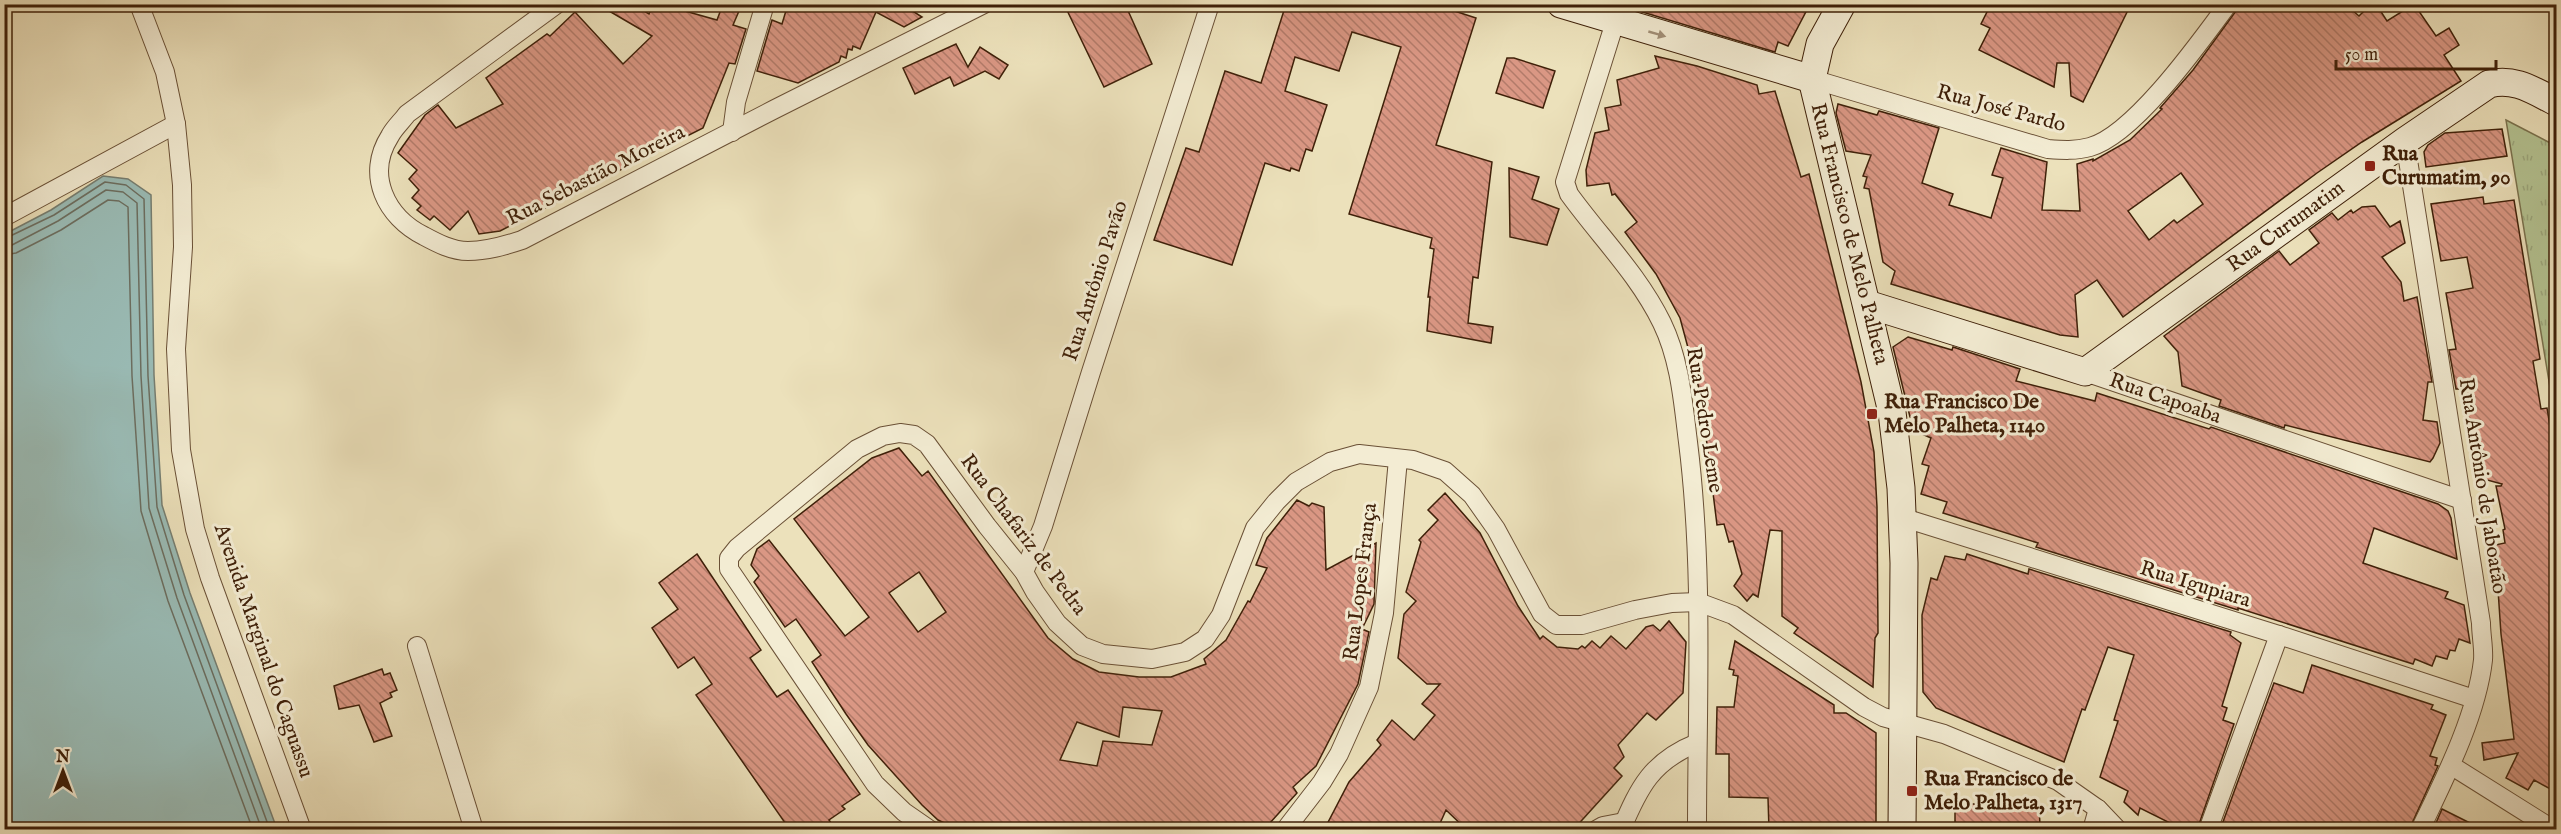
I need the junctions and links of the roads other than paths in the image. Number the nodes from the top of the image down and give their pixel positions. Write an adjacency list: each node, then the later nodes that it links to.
1 (140, 4): 13 (street)
2 (557, 4): 14 (street, Rua Sebastião Moreira)
3 (765, 4): 14 (street)
4 (984, 4): 9 (street, Rua Sebastião Moreira)
5 (1210, 4): 22 (street, Rua Antônio Pavão)
6 (1561, 4): 10 (street)
7 (1842, 4): 11 (street, Rua Francisco de Melo Palheta)
8 (2228, 4): 11 (street, Rua José Pardo)
9 (968, 9): 14 (street, Rua Sebastião Moreira)
10 (1615, 22): 11 (street, one-way to 11); 23 (street, Rua Pedro Leme)
11 (1812, 79): 17 (street, Rua Francisco de Melo Palheta)
12 (2556, 102): 15 (street, Rua Curumatim)
13 (176, 124): 16 (street); 32 (street, Avenida Marginal do Caguassu)
14 (732, 132)
15 (2405, 141): 18 (street, Rua Curumatim); 20 (street, Rua Antônio de Jaboatão)
16 (4, 217)
17 (1867, 304): 18 (street, Rua Capoaba); 21 (street, Rua Francisco de Melo Palheta)
18 (2085, 372): 20 (street, Rua Capoaba)
19 (1398, 459): 22 (street, Rua Chafariz de Pedra); 23 (street, Rua Chafariz de Pedra); 35 (street, Rua Lopes França)
20 (2462, 500): 26 (street, Rua Antônio de Jaboatão)
21 (1901, 518): 24 (street, Rua Igupiara); 27 (street, Rua Francisco de Melo Palheta)
22 (1024, 572): 34 (street, Rua Chafariz de Pedra)
23 (1698, 603): 27 (street); 28 (street, Rua Pedro Leme)
24 (2280, 634): 26 (street, Rua Igupiara); 41 (street)
25 (417, 646): 33 (street)
26 (2474, 699): 29 (street, Rua Antônio de Jaboatão)
27 (1902, 721): 30 (street); 38 (street, Rua Francisco de Melo Palheta)
28 (1696, 743): 31 (street); 37 (street, Rua Pedro Leme)
29 (2452, 766): 42 (street, Rua Antônio de Jaboatão); 43 (street)
30 (2097, 808): 39 (street); 40 (street)
31 (1622, 826): 36 (street)
32 (302, 830)
33 (474, 830)
34 (930, 830)
35 (1285, 830)
36 (1596, 830)
37 (1696, 830)
38 (1902, 830)
39 (2092, 830)
40 (2118, 830)
41 (2208, 830)
42 (2420, 830)
43 (2554, 830)

